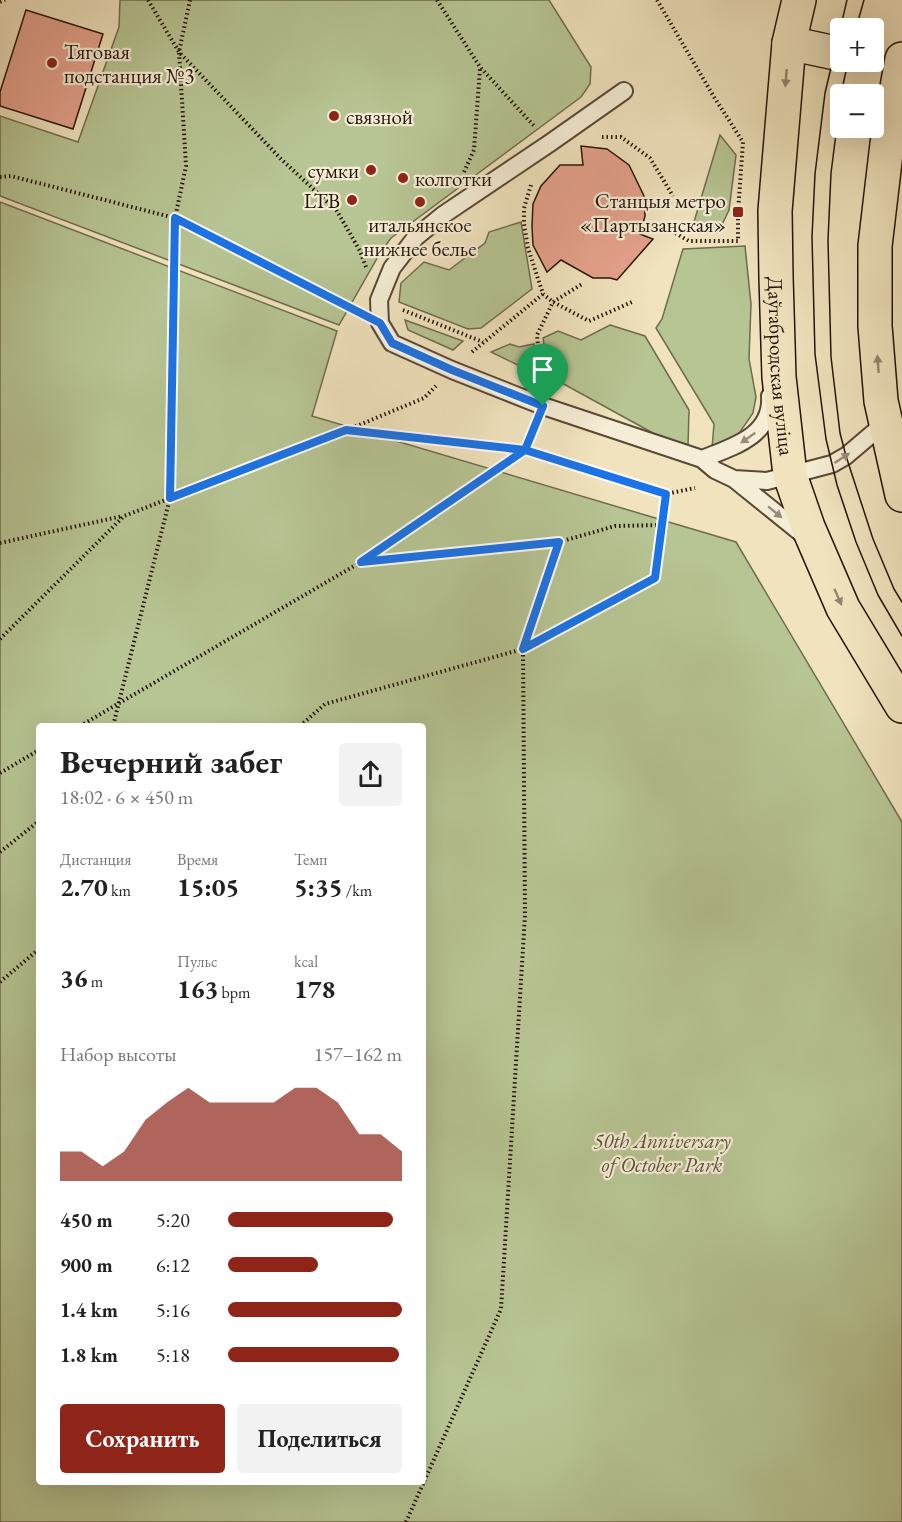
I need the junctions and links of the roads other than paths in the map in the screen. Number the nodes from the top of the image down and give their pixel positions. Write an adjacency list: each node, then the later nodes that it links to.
1 (799, 0): 2 (main road, Даўгабродская вуліца)
2 (789, 44): 3 (main road); 6 (main road, Даўгабродская вуліца, one-way to 6)
3 (830, 52)
4 (894, 63): 7 (main road, one-way to 4)
5 (624, 91): 8 (lane)
6 (777, 327): 8 (lane, one-way to 8); 9 (main road, Даўгабродская вуліца)
7 (885, 422): 9 (lane, one-way to 7); 11 (main road)
8 (702, 459): 10 (lane)
9 (789, 475): 10 (lane); 12 (main road, Даўгабродская вуліца)
10 (734, 479): 12 (lane, one-way to 12)
11 (902, 495)
12 (815, 544): 13 (main road, Даўгабродская вуліца, one-way to 13)
13 (902, 706)

